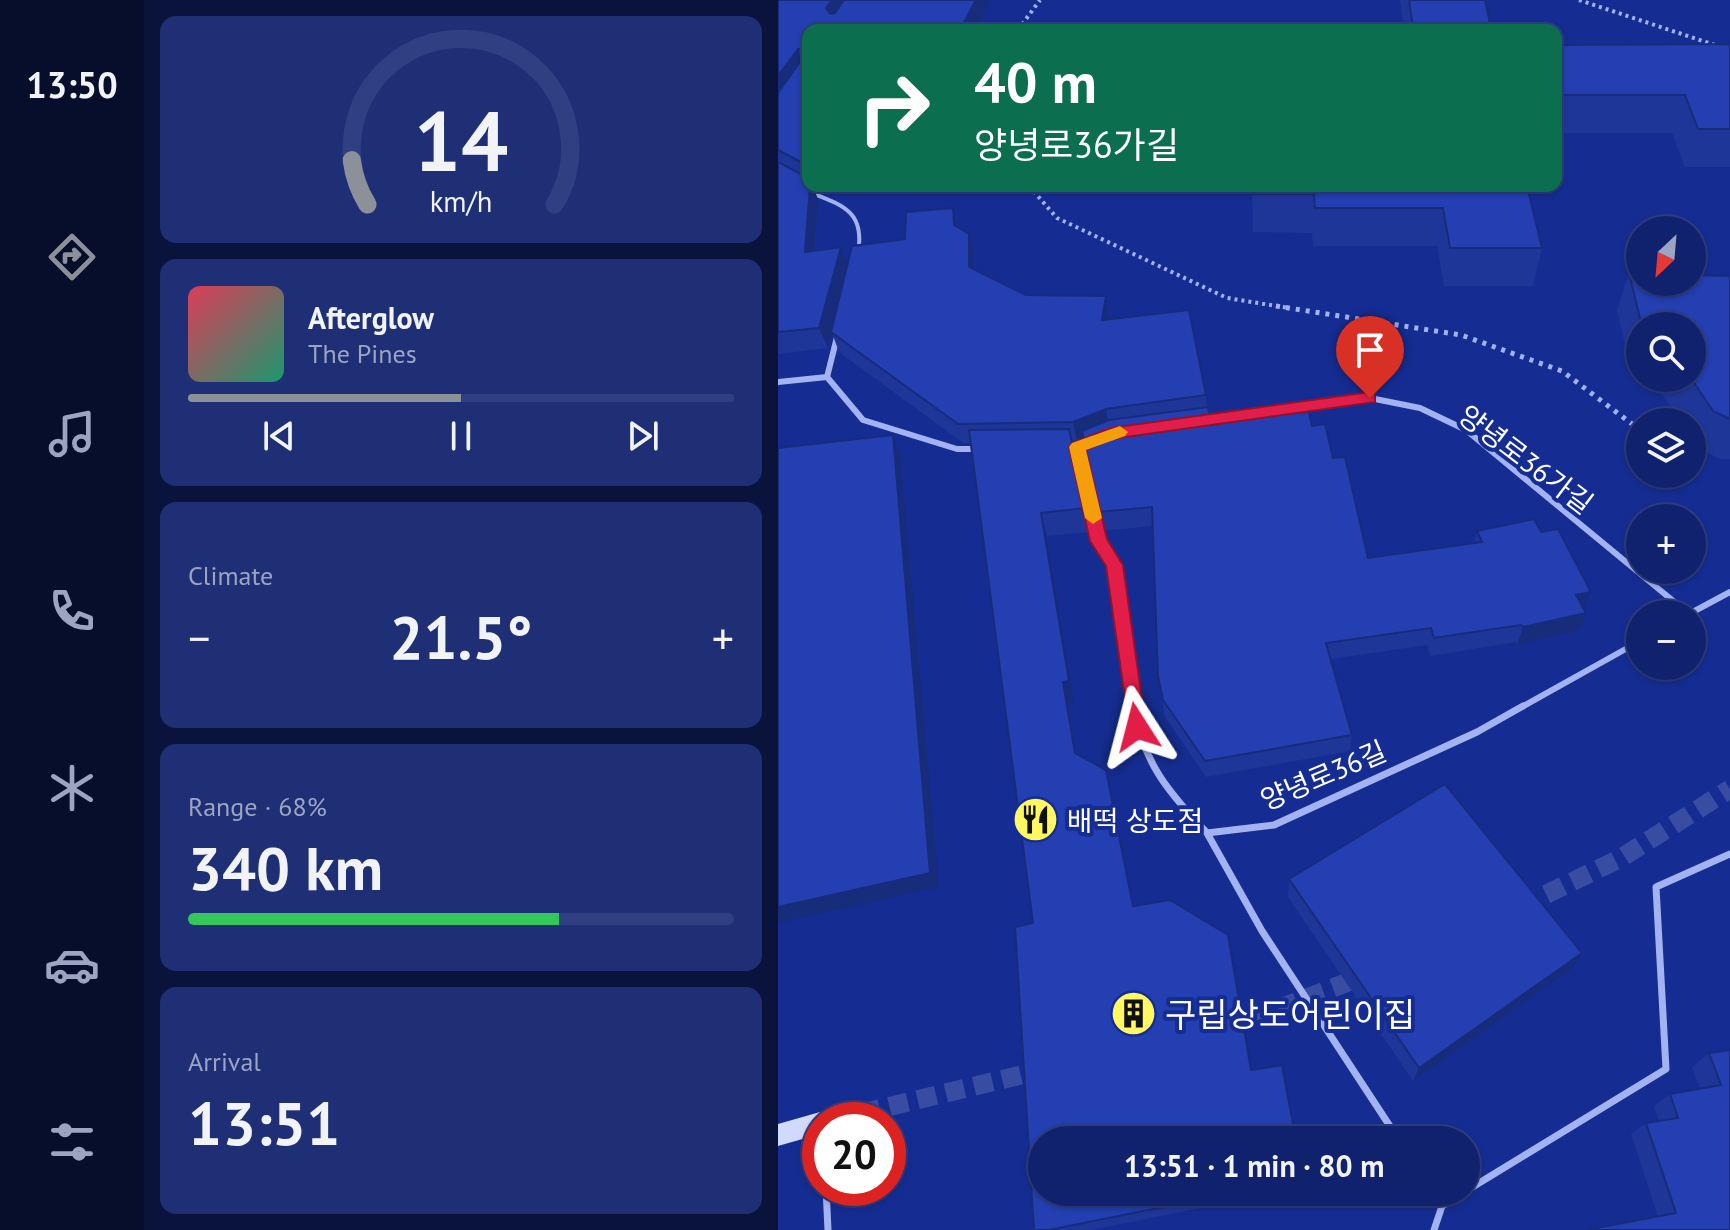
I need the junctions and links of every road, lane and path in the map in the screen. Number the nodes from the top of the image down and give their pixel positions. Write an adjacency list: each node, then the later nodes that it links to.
1 (1040, 0): 3 (path)
2 (1579, 0): 4 (path)
3 (1022, 24)
4 (1730, 50)
5 (809, 192): 7 (lane)
6 (1034, 192): 11 (path)
7 (855, 262)
8 (837, 334): 9 (lane)
9 (827, 377): 10 (lane); 16 (lane)
10 (778, 382)
11 (1626, 419)
12 (1203, 420): 18 (lane, 양녕로36가길)
13 (1099, 438): 15 (lane)
14 (1063, 447): 15 (lane)
15 (1078, 447): 21 (lane)
16 (987, 449)
17 (1730, 592): 19 (lane)
18 (1672, 600)
19 (1706, 605)
20 (1626, 649): 21 (lane, 양녕로36길)
21 (1207, 833): 23 (lane)
22 (1730, 854): 26 (lane)
23 (1390, 1126)
24 (802, 1128): 25 (main road)
25 (778, 1135)
26 (1480, 1183)
27 (827, 1206): 29 (lane)
28 (1442, 1206): 30 (lane)
29 (828, 1230)
30 (1434, 1230)

